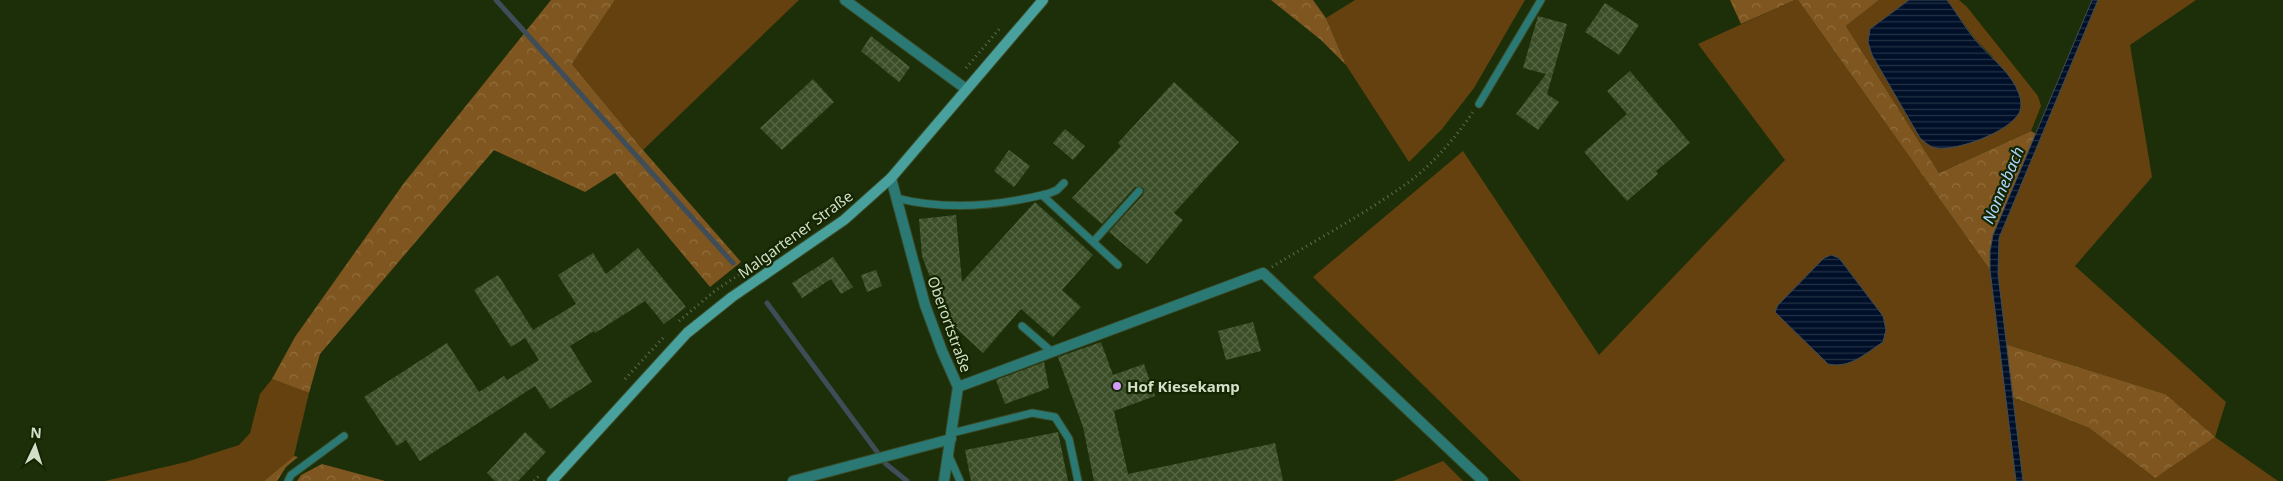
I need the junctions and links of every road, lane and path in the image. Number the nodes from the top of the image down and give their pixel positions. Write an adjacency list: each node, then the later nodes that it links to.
1 (845, 0): 5 (street)
2 (1043, 0): 6 (street, Malgartener Straße)
3 (1541, 0): 7 (lane)
4 (1004, 24): 5 (path)
5 (955, 82): 6 (street)
6 (966, 89): 8 (street, Malgartener Straße)
7 (1479, 104): 16 (path)
8 (891, 178): 12 (street, Oberortstraße); 29 (street, Malgartener Straße)
9 (1064, 183): 11 (lane)
10 (1139, 191): 13 (lane)
11 (1042, 195): 12 (lane); 13 (lane)
12 (896, 198): 22 (street, Oberortstraße)
13 (1093, 242): 14 (lane)
14 (1118, 265)
15 (749, 268): 17 (path)
16 (1263, 273): 20 (street); 34 (street)
17 (676, 324)
18 (1022, 326): 20 (lane)
19 (669, 331): 21 (path)
20 (1052, 352): 22 (street)
21 (620, 385)
22 (958, 387): 24 (street, Oberortstraße)
23 (344, 436): 27 (lane)
24 (952, 436): 25 (street, Oberortstraße); 30 (street); 33 (lane)
25 (949, 456): 31 (street, Oberortstraße); 32 (lane)
26 (546, 469): 28 (path)
27 (288, 481)
28 (534, 481)
29 (552, 481)
30 (793, 481)
31 (944, 481)
32 (960, 481)
33 (1078, 481)
34 (1482, 481)

